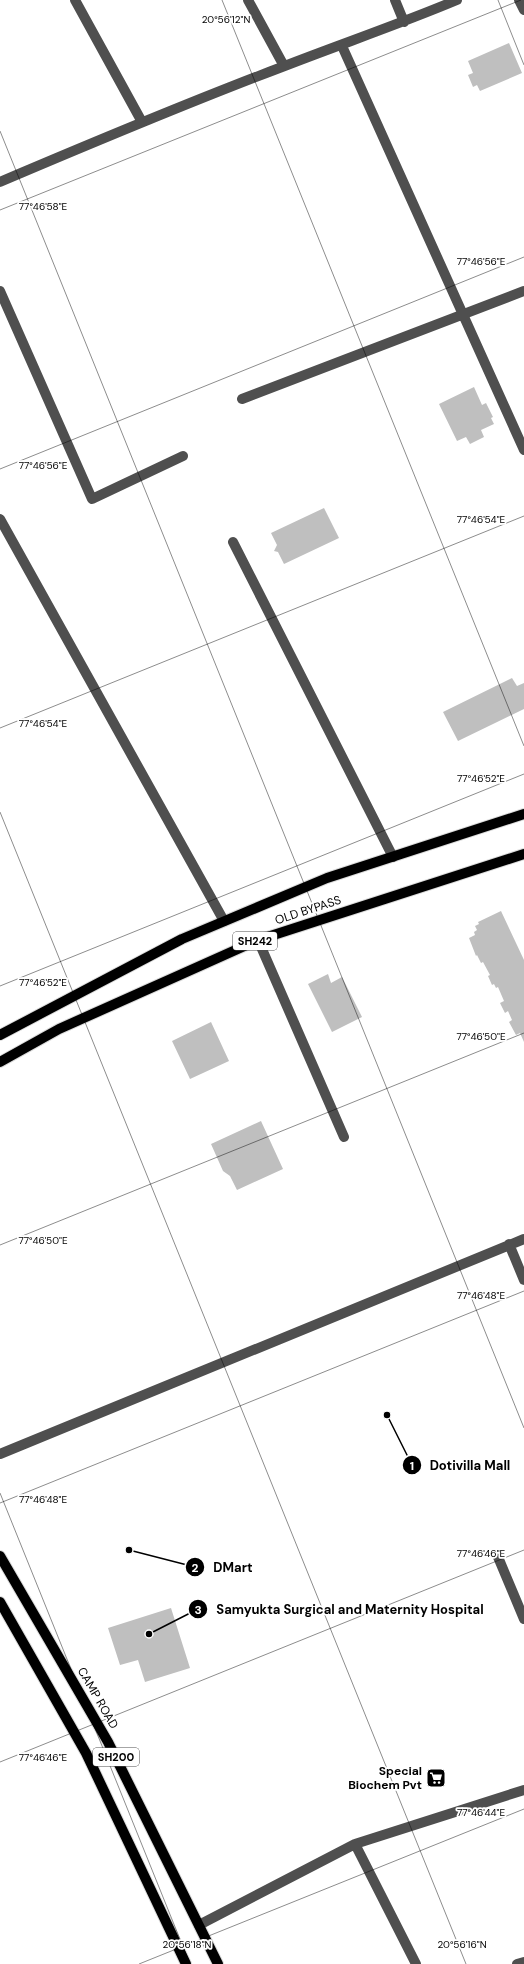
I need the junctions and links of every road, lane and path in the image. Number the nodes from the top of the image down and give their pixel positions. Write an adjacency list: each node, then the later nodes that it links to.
1 (75, 0): 10 (street)
2 (248, 0): 9 (street)
3 (395, 0): 7 (street)
4 (457, 0): 7 (street)
5 (520, 0): 6 (street)
6 (524, 10)
7 (404, 22): 8 (street)
8 (342, 46): 9 (street); 14 (street)
9 (284, 66): 10 (street)
10 (142, 122): 11 (street)
11 (0, 182)
12 (0, 291): 17 (street)
13 (524, 291): 14 (street)
14 (463, 315): 15 (street); 16 (street)
15 (242, 398)
16 (524, 450)
17 (183, 456)
18 (0, 519): 23 (street)
19 (233, 542): 22 (street)
20 (524, 814): 22 (main road)
21 (524, 854): 24 (main road, OLD BYPASS / SH242)
22 (393, 856): 23 (main road)
23 (224, 921): 25 (main road)
24 (258, 940): 26 (main road, OLD BYPASS / SH242); 27 (street)
25 (0, 1035)
26 (0, 1062)
27 (344, 1137)
28 (524, 1239): 29 (street)
29 (509, 1244): 30 (street); 31 (street)
30 (524, 1280)
31 (0, 1454)
32 (0, 1556): 39 (main road, CAMP ROAD / SH200)
33 (498, 1557): 36 (street)
34 (0, 1602): 35 (main road, SH200)
35 (3, 1614): 41 (main road, SH200)
36 (524, 1619)
37 (524, 1790): 38 (street)
38 (355, 1844): 39 (street); 43 (street)
39 (199, 1924): 42 (main road, CAMP ROAD / SH200)
40 (524, 1962): 44 (street)
41 (186, 1964)
42 (218, 1964)
43 (416, 1964)
44 (517, 1964)

